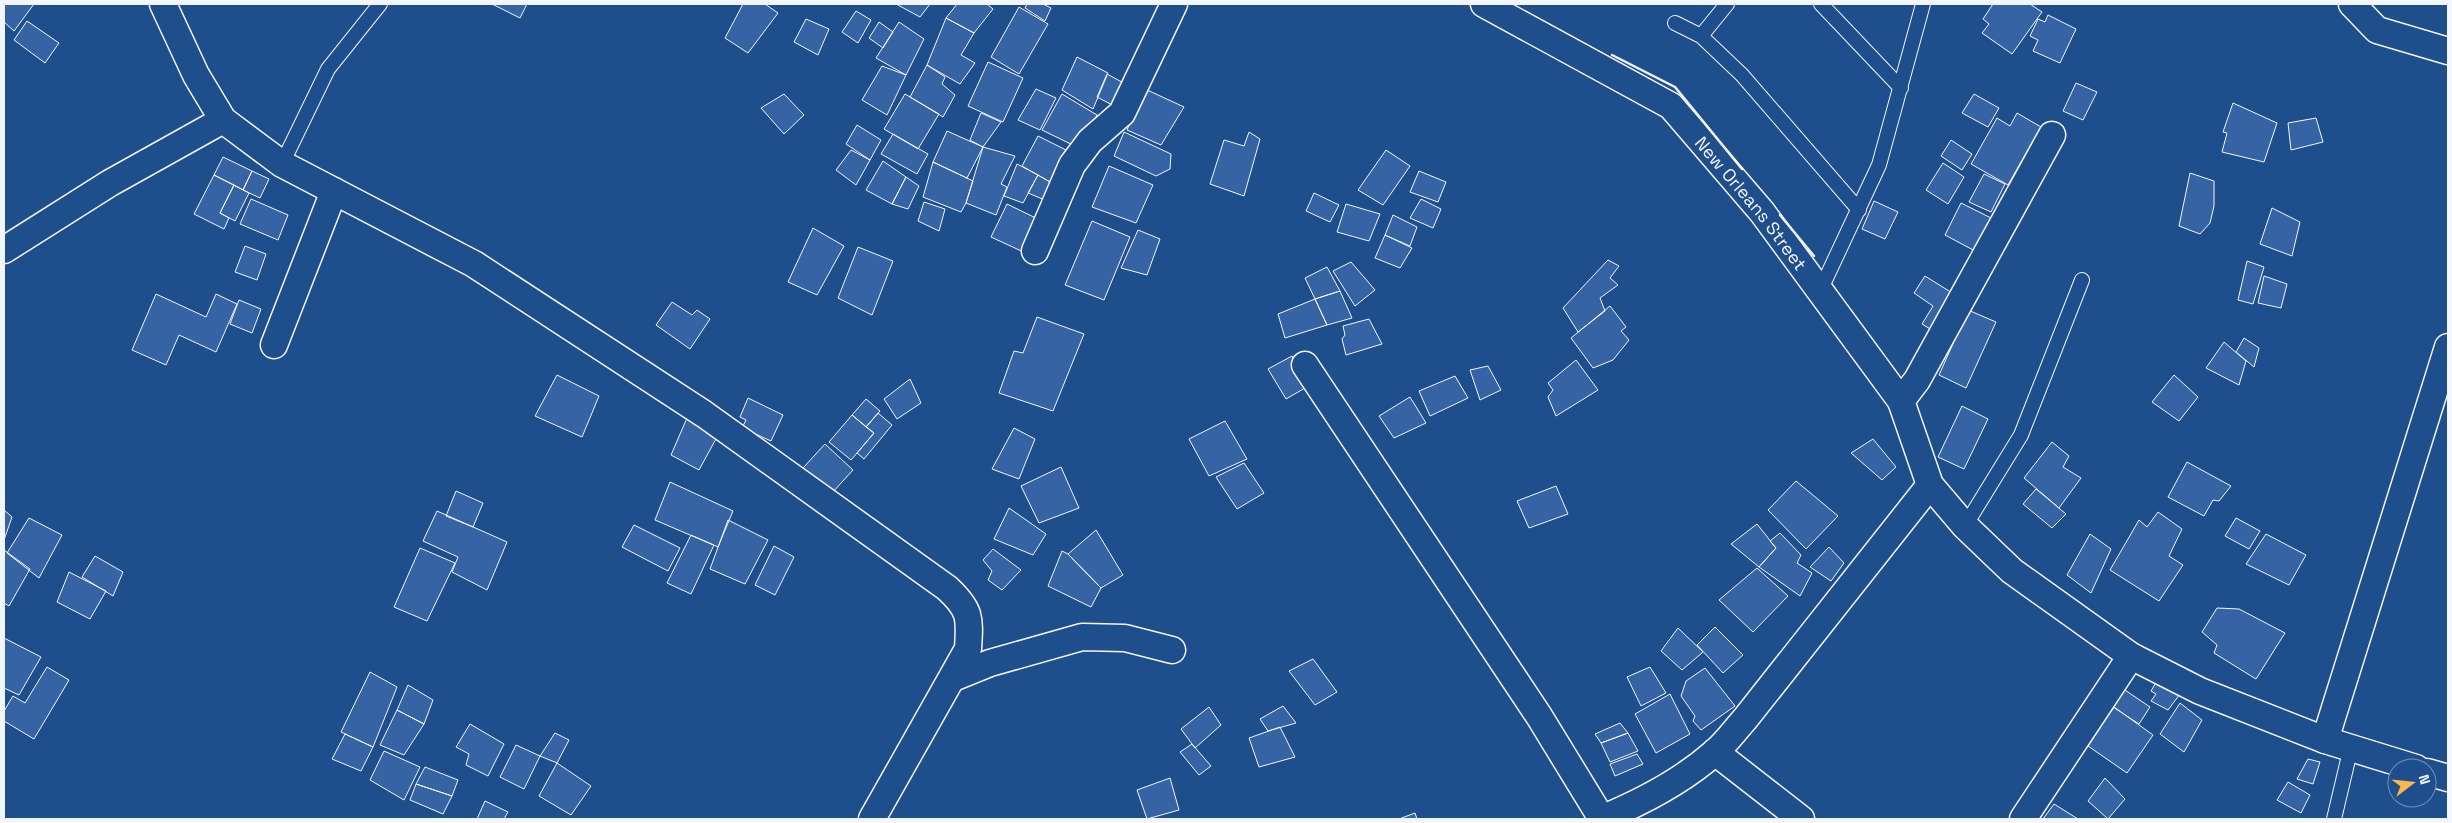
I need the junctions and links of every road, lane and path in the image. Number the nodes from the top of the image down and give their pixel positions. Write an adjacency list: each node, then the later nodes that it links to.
1 (163, 4): 13 (street)
2 (380, 4): 15 (lane)
3 (1174, 4): 19 (street)
4 (1484, 4): 21 (street, New Orleans Street)
5 (1727, 4): 10 (lane)
6 (1821, 4): 12 (lane)
7 (1923, 4): 12 (lane)
8 (2352, 4): 11 (street)
9 (1676, 23): 10 (lane)
10 (1701, 36): 17 (lane)
11 (2448, 51)
12 (1901, 88): 17 (lane)
13 (223, 120): 15 (street); 18 (street)
14 (2052, 135): 25 (street)
15 (282, 164): 16 (street)
16 (334, 191): 22 (street); 30 (street)
17 (1859, 210): 21 (lane)
18 (4, 250)
19 (1035, 251)
20 (2082, 280): 27 (lane)
21 (1820, 291): 25 (street, New Orleans Street)
22 (274, 345)
23 (2448, 347): 31 (street)
24 (1305, 365): 36 (street)
25 (1901, 401): 26 (street, New Orleans Street)
26 (1930, 485): 27 (street); 33 (street)
27 (1965, 526): 29 (street)
28 (1172, 650): 30 (street)
29 (2131, 656): 31 (street); 38 (street)
30 (953, 678): 35 (street)
31 (2325, 740): 32 (street)
32 (2351, 747): 34 (street); 39 (lane)
33 (1715, 752): 36 (street); 37 (street)
34 (2387, 759)
35 (872, 819)
36 (1602, 819)
37 (1800, 819)
38 (2023, 819)
39 (2334, 819)

